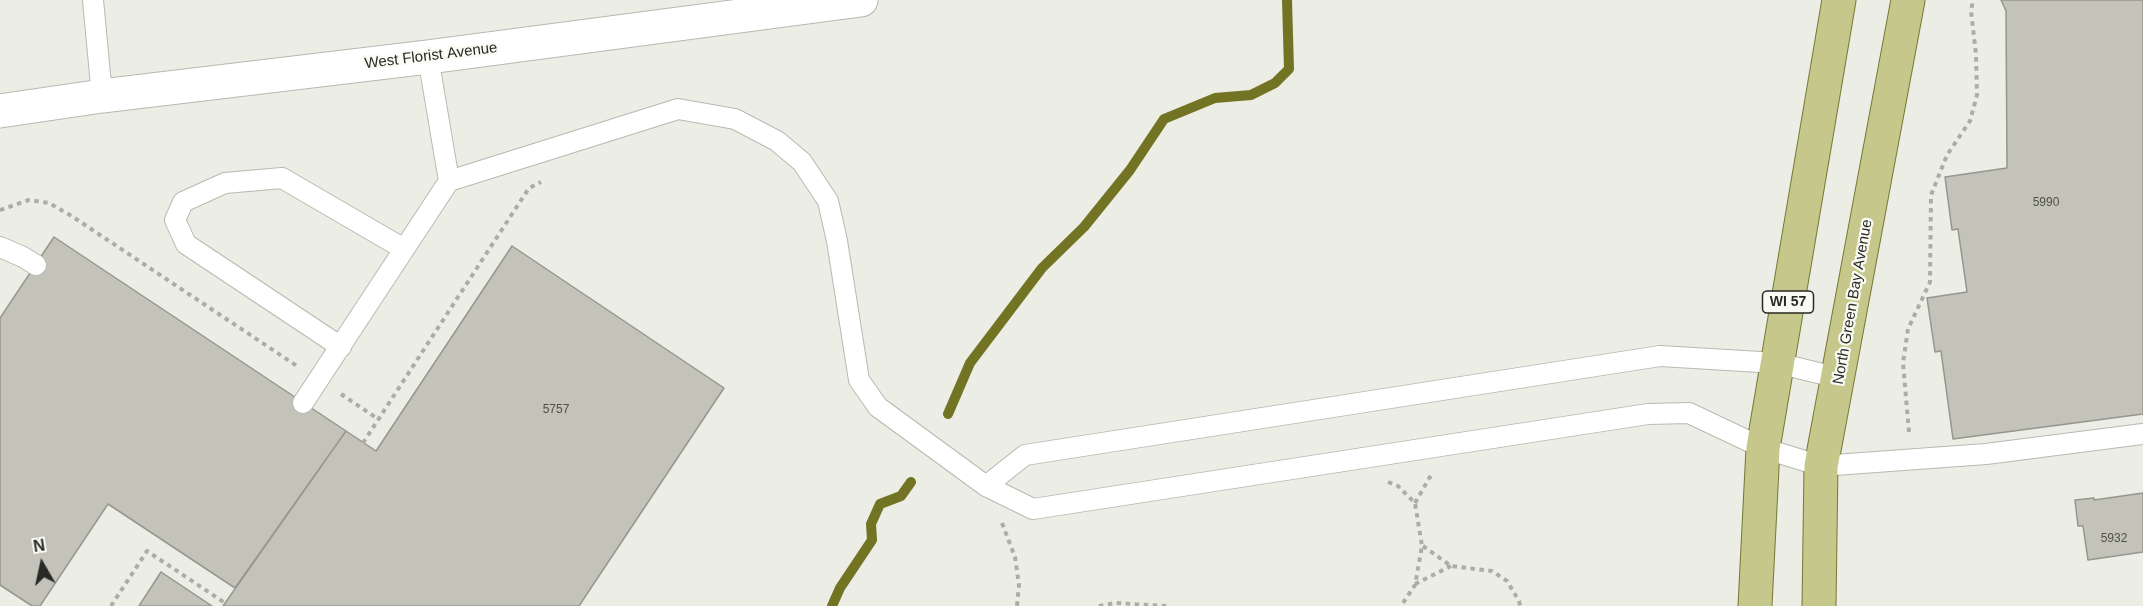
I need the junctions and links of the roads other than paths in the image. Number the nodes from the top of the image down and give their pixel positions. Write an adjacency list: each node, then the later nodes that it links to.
1 (93, 0): 7 (lane)
2 (861, 0): 5 (street, West Florist Avenue)
3 (1839, 0): 14 (main road, WI 57)
4 (1908, 0): 15 (main road, North Green Bay Avenue)
5 (736, 8): 6 (street, West Florist Avenue)
6 (428, 57): 7 (street, West Florist Avenue); 9 (lane)
7 (102, 96): 8 (street, West Florist Avenue)
8 (0, 111)
9 (449, 181): 11 (lane); 20 (lane)
10 (0, 247): 12 (lane)
11 (404, 249): 13 (lane); 13 (lane)
12 (36, 265)
13 (341, 347): 16 (lane)
14 (1777, 363): 15 (lane); 18 (main road, WI 57); 20 (lane)
15 (1839, 378): 19 (main road, North Green Bay Avenue)
16 (303, 403)
17 (2143, 434): 19 (lane)
18 (1763, 448): 19 (lane); 20 (lane); 21 (main road, WI 57)
19 (1821, 466): 22 (main road, North Green Bay Avenue)
20 (986, 486)
21 (1755, 606)
22 (1819, 606)

